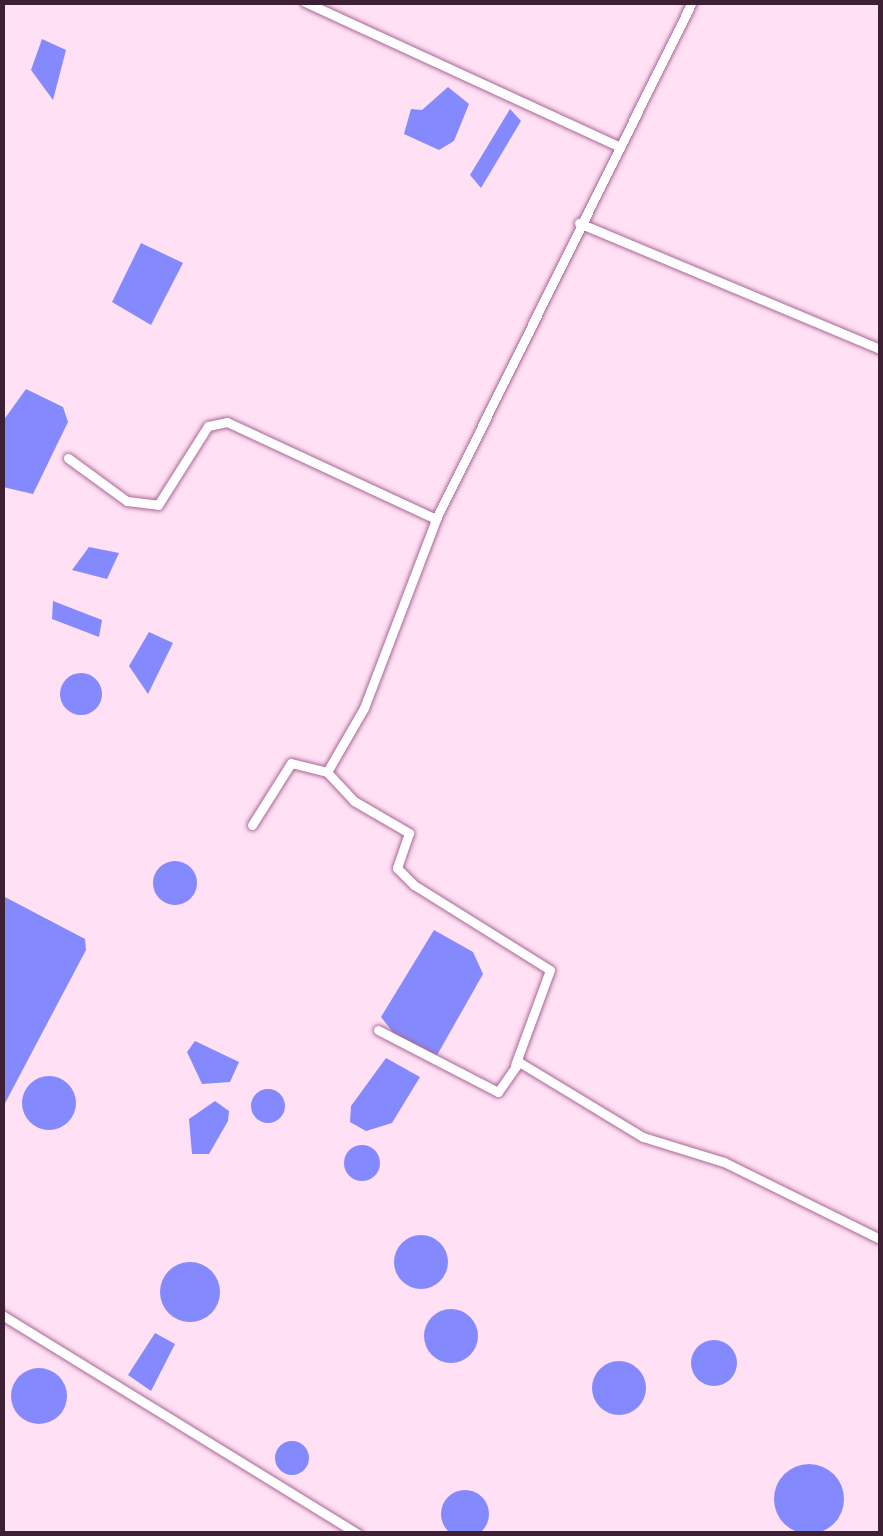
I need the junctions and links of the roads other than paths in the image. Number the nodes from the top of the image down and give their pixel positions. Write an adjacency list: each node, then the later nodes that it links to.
1 (305, 2): 3 (street)
2 (692, 2): 3 (street)
3 (620, 147): 4 (street)
4 (579, 223): 5 (street); 7 (street)
5 (880, 348)
6 (68, 458): 7 (street)
7 (436, 519): 8 (street)
8 (327, 772): 9 (street); 11 (street)
9 (252, 825)
10 (378, 1030): 11 (street)
11 (515, 1065): 12 (street)
12 (880, 1239)
13 (2, 1315): 14 (street)
14 (358, 1534)

